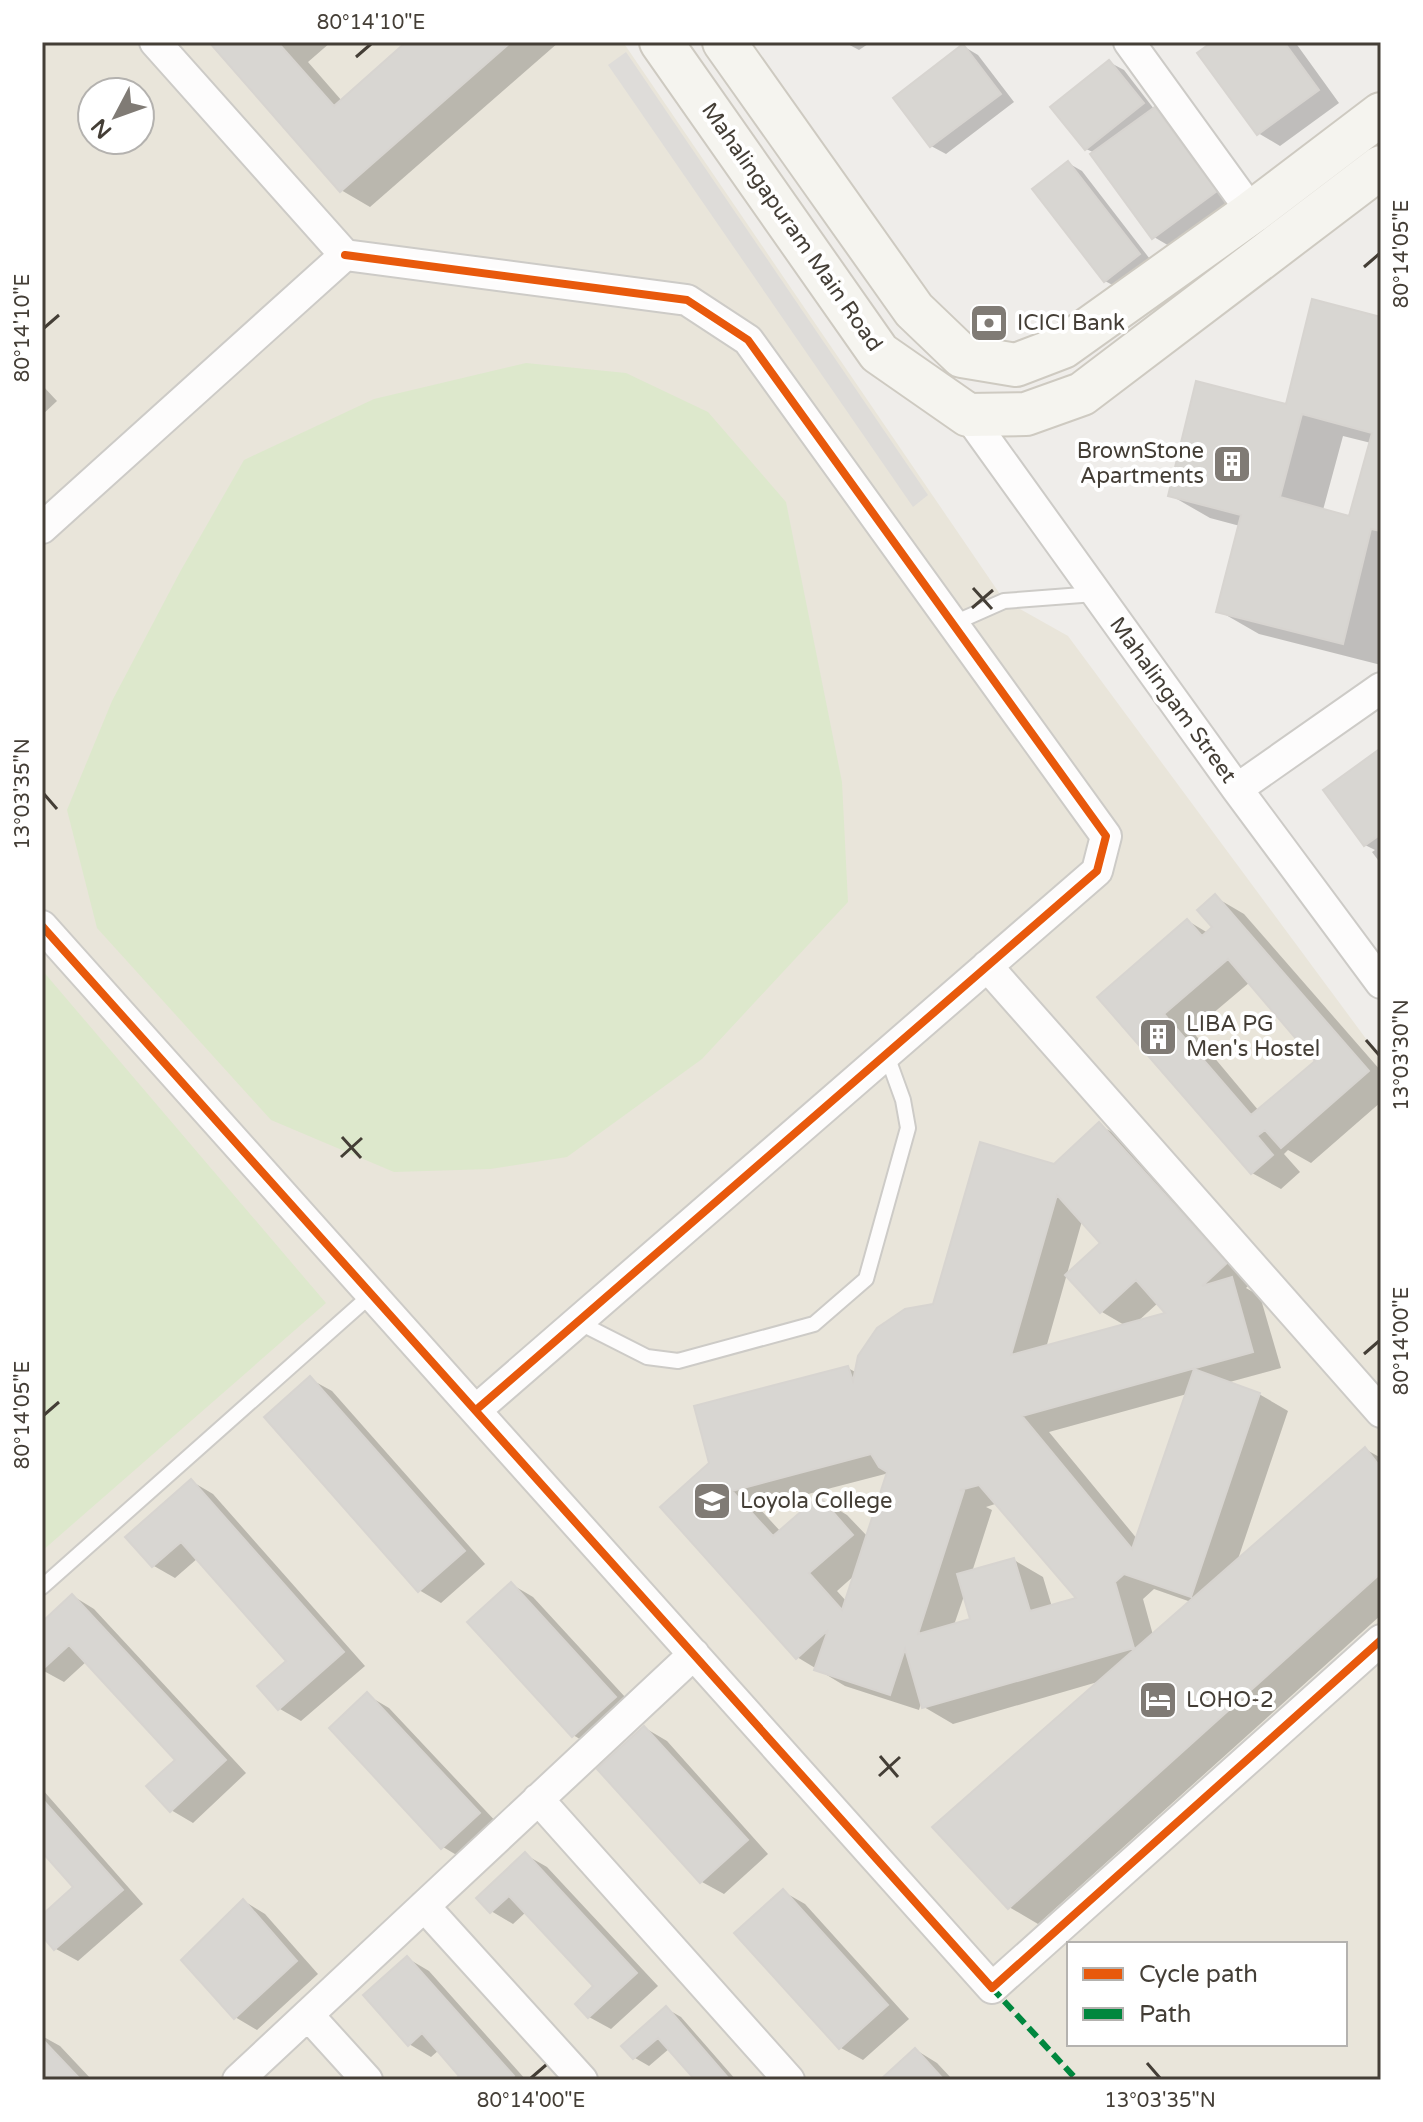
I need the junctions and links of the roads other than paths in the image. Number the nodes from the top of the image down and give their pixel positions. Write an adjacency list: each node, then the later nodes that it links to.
1 (155, 42): 8 (street)
2 (661, 42): 9 (main road, Mahalingapuram Main Road)
3 (724, 42): 7 (main road)
4 (1129, 42): 7 (street)
5 (1381, 114): 7 (main road)
6 (1381, 167): 9 (main road)
7 (1252, 212)
8 (345, 255): 10 (street); 12 (street)
9 (968, 415): 11 (street, Mahalingam Street)
10 (42, 528)
11 (1096, 593): 12 (lane); 14 (street, Mahalingam Street)
12 (952, 624): 16 (street)
13 (1381, 688): 14 (street)
14 (1237, 789): 17 (street, Mahalingam Street)
15 (42, 926): 19 (street)
16 (987, 966): 18 (street); 22 (street)
17 (1381, 983)
18 (886, 1053): 20 (street); 20 (lane)
19 (372, 1294): 21 (street); 23 (lane)
20 (577, 1322): 21 (street)
21 (476, 1410): 25 (street)
22 (1381, 1412)
23 (42, 1587)
24 (1381, 1640): 25 (street)
25 (694, 1654): 26 (street)
26 (538, 1799): 27 (street); 32 (street)
27 (424, 1906): 28 (street); 31 (street)
28 (308, 2015): 29 (street); 30 (street)
29 (238, 2080)
30 (367, 2080)
31 (582, 2080)
32 (789, 2080)

